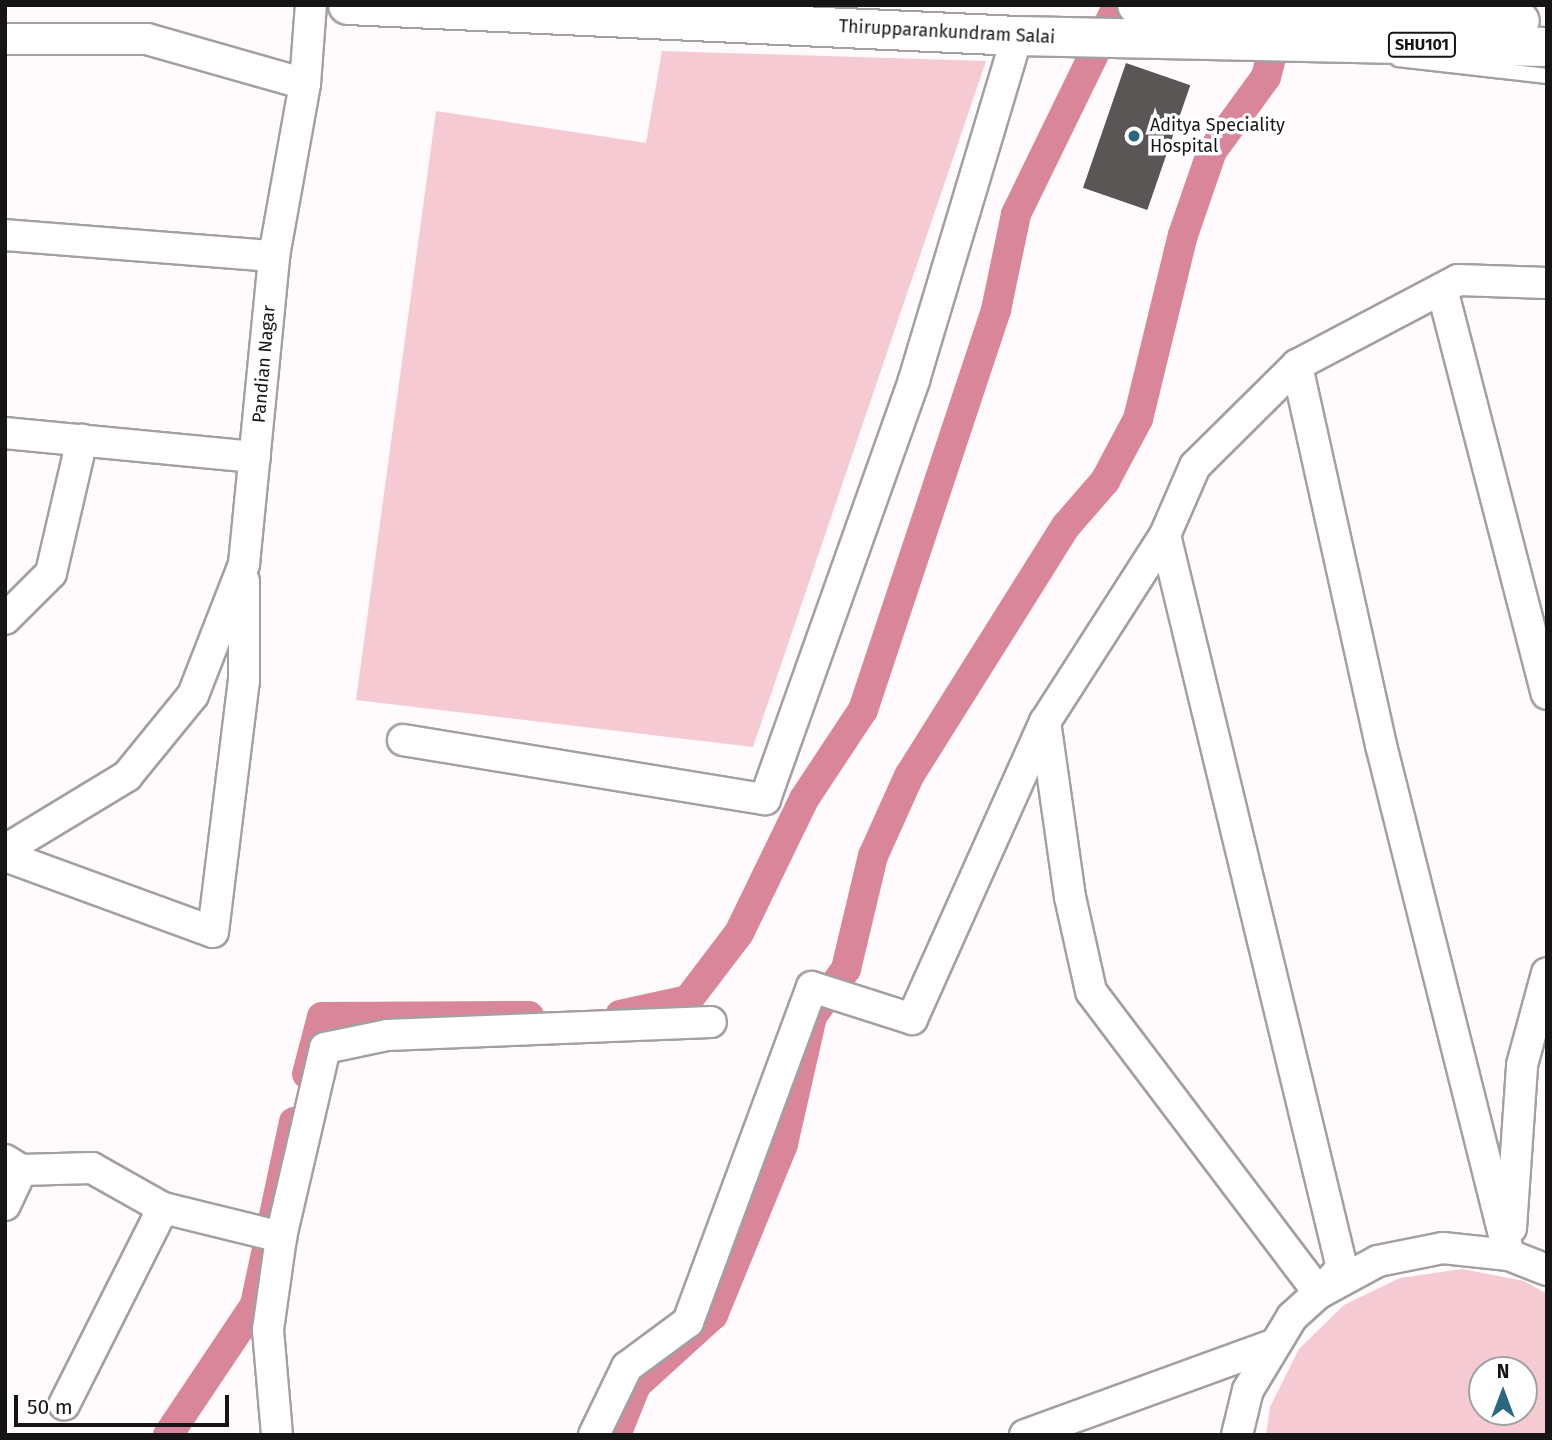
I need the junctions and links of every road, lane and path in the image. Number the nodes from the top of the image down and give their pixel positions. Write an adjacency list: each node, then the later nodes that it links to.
1 (311, 5): 14 (street, Pandian Nagar)
2 (348, 5): 9 (main road, Thirupparankundram Salai / SHU101)
3 (1137, 5): 5 (main road, Thirupparankundram Salai / SHU101)
4 (1349, 5): 8 (lane)
5 (1145, 6): 7 (main road, Thirupparankundram Salai / SHU101)
6 (1547, 22): 8 (main road, Thirupparankundram Salai / SHU101)
7 (1257, 26): 8 (main road, Thirupparankundram Salai / SHU101); 9 (main road, Thirupparankundram Salai / SHU101)
8 (1303, 29): 11 (main road, Thirupparankundram Salai / SHU101)
9 (1017, 36): 28 (street)
10 (5, 38): 14 (street)
11 (1346, 45): 12 (main road, Thirupparankundram Salai / SHU101); 13 (lane)
12 (1547, 47)
13 (1547, 76)
14 (305, 84): 16 (street, Pandian Nagar)
15 (5, 235): 16 (street)
16 (274, 256): 22 (street, Pandian Nagar)
17 (1547, 283): 18 (street)
18 (1442, 289): 19 (street); 26 (street)
19 (1297, 365): 23 (street); 38 (street)
20 (5, 433): 21 (street)
21 (82, 440): 22 (street); 25 (street)
22 (255, 457): 24 (street, Pandian Nagar)
23 (1165, 535): 27 (street); 39 (street)
24 (244, 564): 29 (street, Pandian Nagar); 30 (street)
25 (5, 619)
26 (1547, 694)
27 (1045, 722): 39 (street); 43 (street)
28 (403, 740)
29 (5, 850)
30 (5, 856)
31 (1547, 973): 32 (street)
32 (1546, 983): 38 (street)
33 (711, 1022): 37 (street)
34 (13, 1165): 35 (street); 36 (street)
35 (5, 1205)
36 (163, 1209): 37 (street); 41 (street)
37 (271, 1234): 42 (street)
38 (1534, 1258): 39 (street)
39 (1319, 1293): 40 (street)
40 (1270, 1346): 44 (street); 45 (street)
41 (64, 1405)
42 (277, 1435)
43 (594, 1435)
44 (1025, 1435)
45 (1237, 1435)

